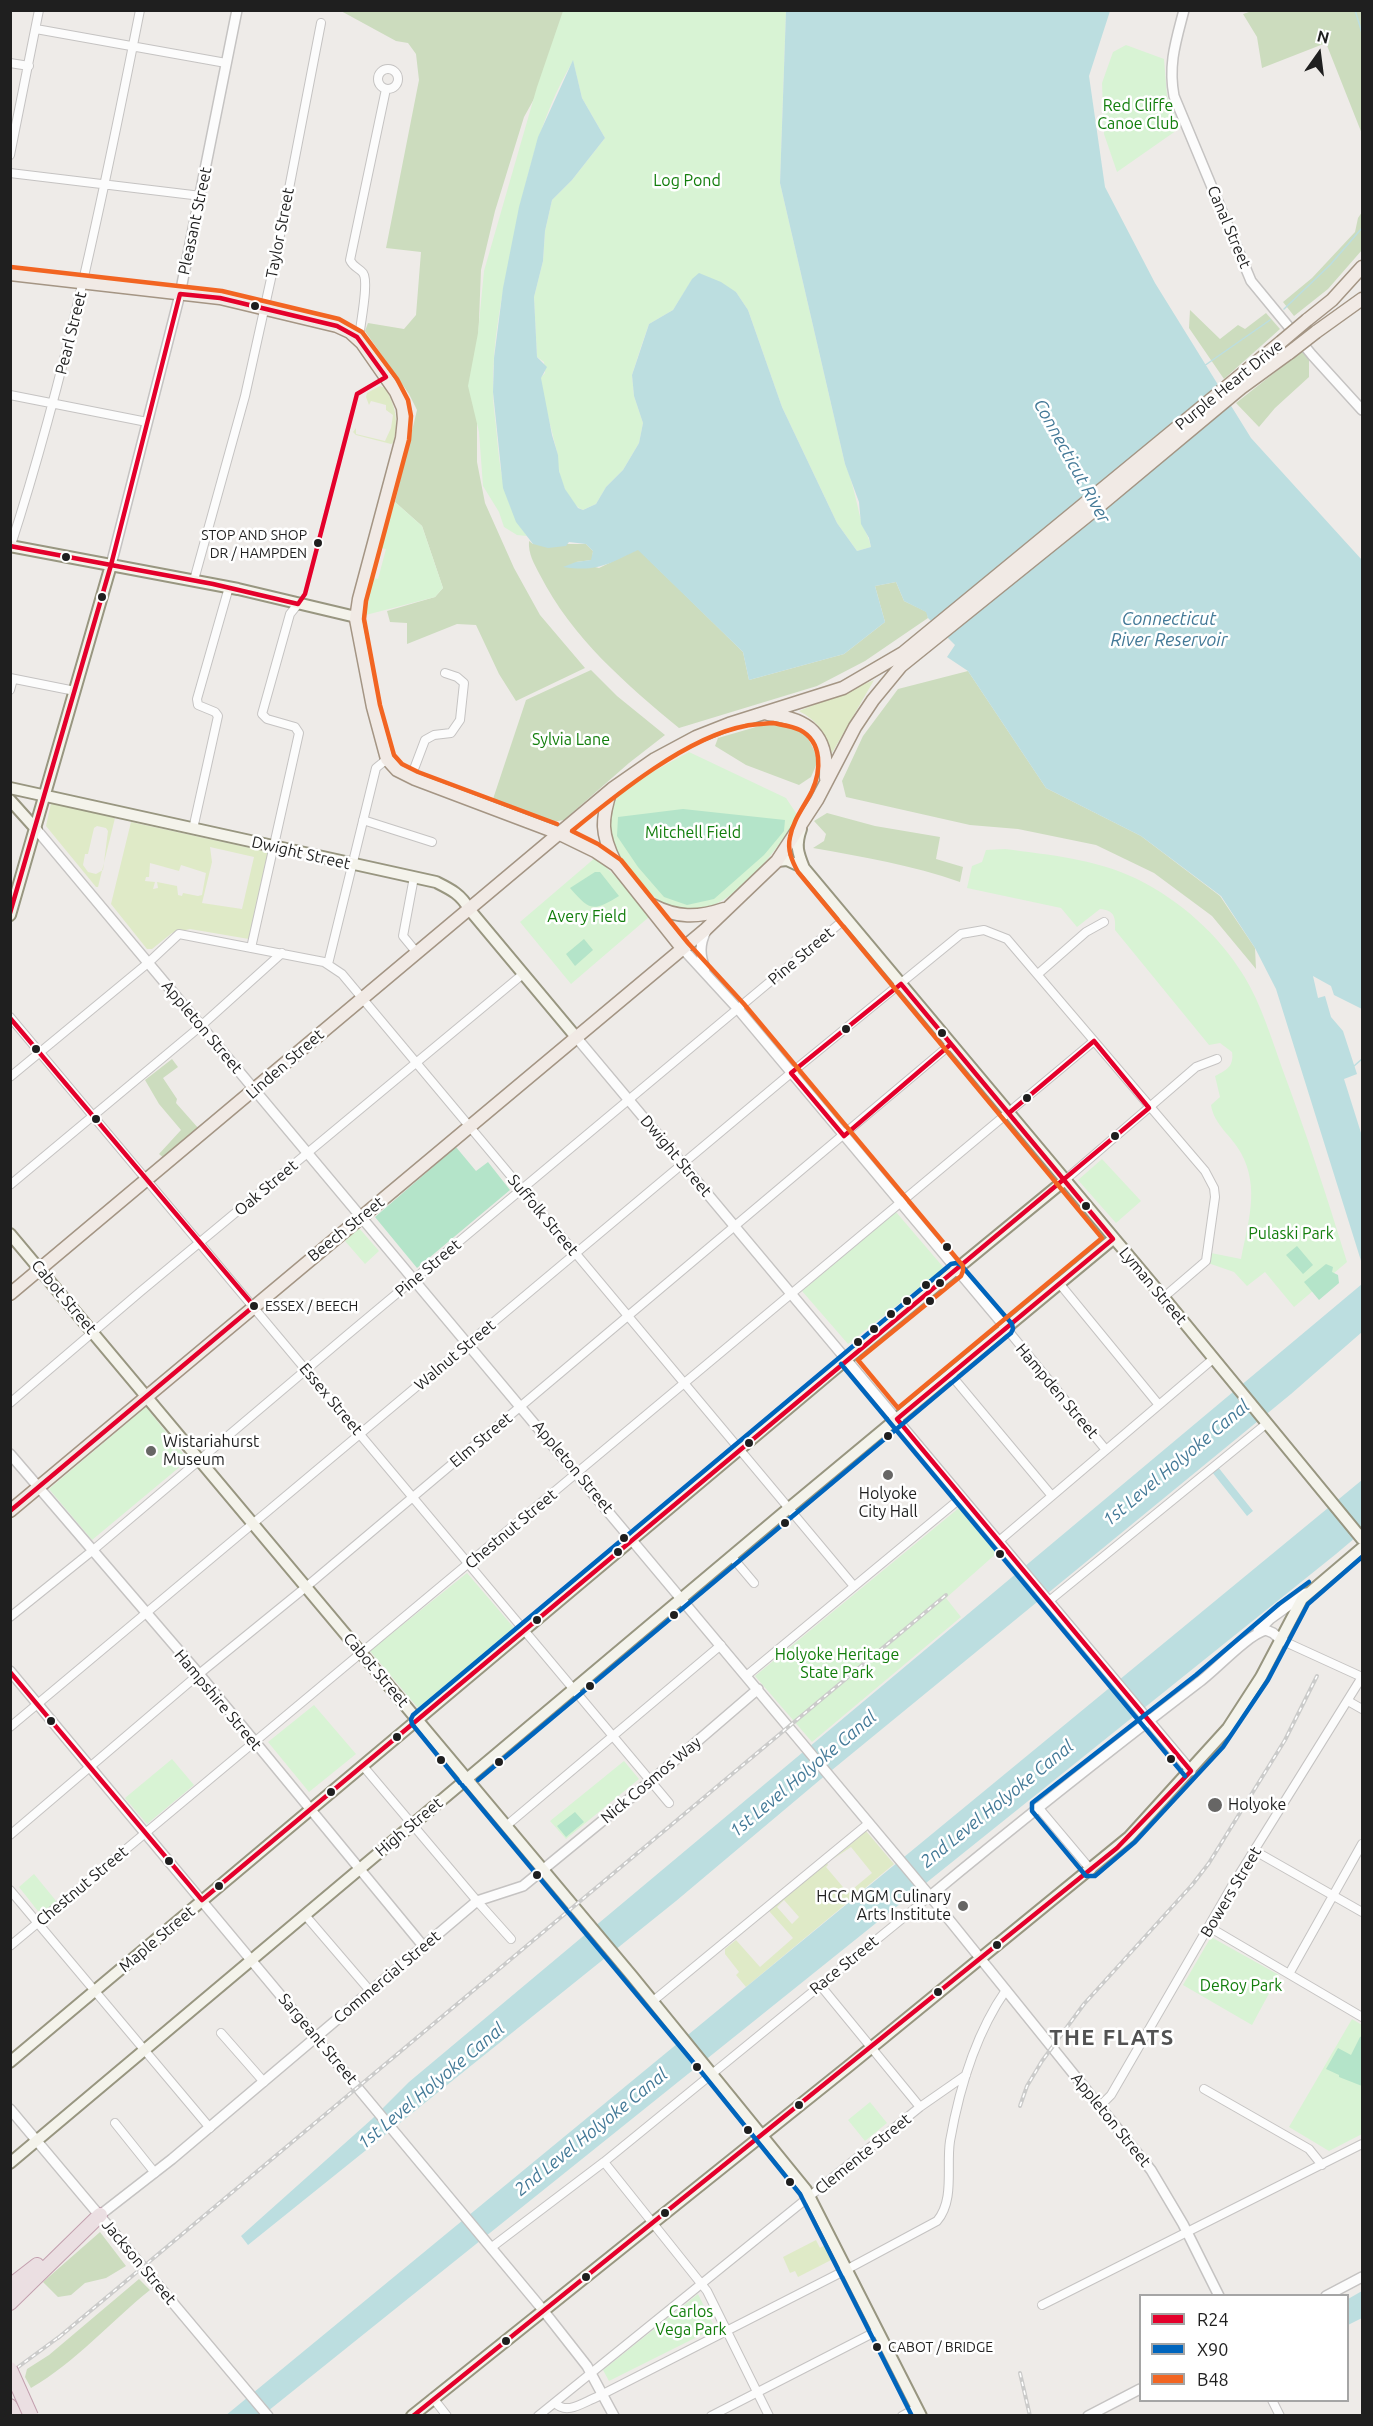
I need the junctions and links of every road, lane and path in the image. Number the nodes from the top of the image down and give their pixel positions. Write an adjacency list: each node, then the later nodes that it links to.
1 (39, 10): 6 (street)
2 (140, 10): 7 (street, Pearl Street)
3 (237, 10): 9 (street, Pleasant Street)
4 (1184, 10): 26 (street, Canal Street)
5 (321, 23): 21 (street, Taylor Street)
6 (36, 29): 7 (street); 10 (street)
7 (133, 47): 9 (street); 14 (street, Pearl Street)
8 (10, 63): 10 (street)
9 (226, 63): 15 (street, Pleasant Street)
10 (29, 66): 12 (street)
11 (386, 89): 22 (street)
12 (10, 155)
13 (10, 173): 14 (street)
14 (105, 186): 15 (street); 18 (street, Pearl Street)
15 (201, 196): 19 (street, Pleasant Street)
16 (1362, 267): 23 (main road, Purple Heart Drive, bridge)
17 (10, 274): 18 (main road)
18 (83, 282): 19 (main road); 25 (street, Pearl Street)
19 (180, 294): 21 (main road); 27 (street, Pleasant Street)
20 (1362, 299): 23 (main road, Purple Heart Drive, bridge)
21 (264, 308): 22 (main road); 30 (street, Taylor Street)
22 (357, 337): 33 (main road)
23 (1238, 384): 34 (main road, Purple Heart Drive)
24 (10, 395): 25 (street)
25 (54, 403): 27 (street); 28 (street, Pearl Street)
26 (1362, 408)
27 (147, 422): 29 (street, Pleasant Street)
28 (11, 546): 29 (main road)
29 (111, 565): 30 (main road); 38 (main road, Pleasant Street)
30 (194, 580): 31 (main road)
31 (229, 587): 32 (main road); 50 (street)
32 (298, 604): 33 (main road); 53 (street)
33 (356, 617): 40 (main road)
34 (925, 640): 39 (main road); 42 (main road)
35 (445, 673): 41 (street)
36 (12, 679): 37 (street); 38 (street)
37 (10, 690)
38 (75, 691): 45 (main road, Pleasant Street)
39 (764, 713): 42 (main road); 44 (main road)
40 (387, 759): 41 (main road, Hampden Street); 48 (street)
41 (411, 777): 51 (main road, Hampden Street)
42 (826, 782): 47 (main road)
43 (10, 788): 45 (main road, Dwight Street)
44 (612, 789): 51 (main road, Linden Street); 56 (main road)
45 (44, 795): 49 (main road, Pleasant Street); 50 (main road, Dwight Street)
46 (10, 800): 49 (main road, Appleton Street)
47 (806, 818): 54 (main road); 57 (main road, Lyman Street)
48 (363, 820): 52 (street); 55 (street)
49 (36, 829): 62 (main road, Pleasant Street); 70 (street, Appleton Street)
50 (194, 829): 53 (main road, Dwight Street)
51 (558, 833): 56 (main road, Hampden Street); 61 (main road, Linden Street)
52 (432, 842)
53 (274, 846): 55 (main road, Dwight Street); 66 (street)
54 (777, 861): 57 (main road); 60 (main road)
55 (351, 864): 58 (main road, Dwight Street); 71 (street)
56 (616, 865): 59 (main road, Hampden Street)
57 (804, 868): 63 (main road, Lyman Street)
58 (414, 877): 61 (main road, Dwight Street); 69 (street)
59 (648, 903): 60 (main road); 67 (main road, Hampden Street)
60 (727, 908): 65 (main road, Beech Street)
61 (469, 909): 69 (main road, Linden Street); 72 (main road, Dwight Street)
62 (10, 915)
63 (845, 919): 75 (main road, Lyman Street); 77 (street, Pine Street)
64 (1104, 922): 74 (street)
65 (706, 929): 67 (main road, Beech Street); 73 (street)
66 (251, 948): 68 (street, Suffolk Street); 70 (street, Suffolk Street)
67 (682, 948): 73 (street, Hampden Street); 80 (main road, Beech Street)
68 (282, 953): 71 (street, Suffolk Street); 79 (street)
69 (417, 953): 76 (main road, Linden Street)
70 (148, 963): 79 (street, Appleton Street); 83 (street)
71 (328, 964): 76 (street, Suffolk Street)
72 (523, 974): 80 (main road, Dwight Street); 85 (street, Oak Street)
73 (706, 974): 77 (street, Hampden Street)
74 (1038, 974): 75 (street, Walnut Street); 81 (street, Walnut Street)
75 (901, 984): 82 (main road, Lyman Street); 86 (street, Walnut Street)
76 (362, 998): 85 (street, Suffolk Street); 88 (main road, Linden Street)
77 (738, 1009): 86 (street, Hampden Street); 89 (street, Pine Street)
78 (10, 1017): 83 (street, Essex Street)
79 (202, 1025): 88 (street, Appleton Street); 92 (street)
80 (576, 1037): 89 (street, Dwight Street); 93 (main road, Beech Street)
81 (1094, 1041): 90 (street, Walnut Street); 91 (street, Chestnut Street)
82 (951, 1044): 91 (main road, Lyman Street); 94 (street, Elm Street)
83 (42, 1052): 87 (street); 92 (street, Essex Street)
84 (1217, 1059): 90 (street, Maple Street)
85 (415, 1062): 93 (street, Suffolk Street); 95 (street, Oak Street)
86 (791, 1073): 94 (street, Hampden Street); 96 (street, Walnut Street)
87 (10, 1077)
88 (255, 1090): 95 (street, Appleton Street); 97 (main road, Linden Street)
89 (629, 1100): 96 (street, Dwight Street); 100 (street, Pine Street)
90 (1149, 1108): 98 (street, Maple Street); 114 (street, Walnut Street)
91 (1009, 1113): 98 (main road, Lyman Street); 101 (street, Chestnut Street)
92 (93, 1115): 97 (street, Essex Street); 99 (street)
93 (469, 1127): 100 (street, Suffolk Street); 102 (main road, Beech Street)
94 (844, 1136): 101 (street, Hampden Street); 103 (street, Elm Street)
95 (309, 1152): 102 (street, Appleton Street); 106 (street, Oak Street)
96 (683, 1165): 103 (street, Dwight Street); 107 (street, Walnut Street)
97 (147, 1180): 106 (street, Essex Street); 108 (main road, Linden Street)
98 (1065, 1180): 105 (main road, Lyman Street); 109 (main road, Maple Street)
99 (10, 1185)
100 (522, 1190): 107 (street, Suffolk Street); 110 (street, Pine Street)
101 (899, 1203): 109 (street, Hampden Street); 112 (street, Chestnut Street)
102 (363, 1216): 110 (street, Appleton Street); 115 (main road, Beech Street)
103 (735, 1227): 112 (street, Dwight Street); 116 (street, Elm Street)
104 (10, 1234): 108 (main road, Cabot Street)
105 (1113, 1239): 111 (main road, High Street); 114 (main road, Lyman Street)
106 (201, 1242): 115 (street, Essex Street); 118 (street, Oak Street)
107 (575, 1254): 116 (street, Suffolk Street); 119 (street, Walnut Street)
108 (39, 1269): 113 (main road, Linden Street); 118 (main road, Cabot Street)
109 (956, 1270): 117 (street, Hampden Street); 120 (main road, Maple Street)
110 (415, 1279): 119 (street, Appleton Street); 122 (street, Pine Street)
111 (1059, 1284): 117 (main road, High Street); 127 (street)
112 (791, 1293): 120 (street, Dwight Street); 124 (street, Chestnut Street)
113 (10, 1294)
114 (1164, 1298): 121 (main road, Lyman Street)
115 (254, 1306): 122 (street, Essex Street); 125 (main road, Beech Street)
116 (628, 1316): 124 (street, Suffolk Street); 128 (street, Elm Street)
117 (1006, 1328): 123 (main road, High Street); 132 (street, Hampden Street)
118 (93, 1332): 125 (main road, Cabot Street); 126 (street, Oak Street)
119 (468, 1343): 128 (street, Appleton Street); 131 (street, Walnut Street)
120 (847, 1359): 129 (street, Dwight Street); 133 (main road, Maple Street)
121 (1213, 1359): 127 (street); 130 (main road, Lyman Street)
122 (308, 1370): 131 (street, Essex Street); 135 (street, Pine Street)
123 (951, 1375): 129 (main road, High Street); 138 (street)
124 (684, 1384): 133 (street, Suffolk Street); 136 (street, Chestnut Street)
125 (148, 1397): 135 (main road, Cabot Street); 137 (main road, Beech Street)
126 (10, 1403)
127 (1160, 1405): 132 (street)
128 (521, 1407): 136 (street, Appleton Street); 139 (street, Elm Street)
129 (897, 1419): 140 (street, Dwight Street); 141 (main road, High Street)
130 (1264, 1422): 144 (main road, Lyman Street); 156 (street)
131 (361, 1435): 139 (street, Essex Street); 143 (street, Walnut Street)
132 (1106, 1450): 138 (street)
133 (739, 1451): 141 (street, Suffolk Street); 145 (main road, Maple Street)
134 (10, 1454): 137 (street, Hampshire Street)
135 (199, 1460): 143 (main road, Cabot Street); 148 (street, Pine Street)
136 (577, 1473): 145 (street, Appleton Street); 150 (street, Chestnut Street)
137 (38, 1487): 142 (main road, Beech Street); 148 (street, Hampshire Street)
138 (1052, 1496): 146 (street)
139 (413, 1497): 150 (street, Essex Street); 153 (street, Elm Street)
140 (962, 1497): 146 (street, Dwight Street); 152 (street)
141 (789, 1508): 149 (main road, High Street); 152 (street, Suffolk Street)
142 (10, 1511)
143 (252, 1523): 153 (main road, Cabot Street); 157 (street, Walnut Street)
144 (1362, 1538)
145 (633, 1540): 155 (street, Appleton Street); 159 (main road, Maple Street)
146 (999, 1541): 156 (street, Dwight Street)
147 (1362, 1548): 154 (main road)
148 (92, 1551): 157 (street, Hampshire Street); 158 (street, Pine Street)
149 (732, 1557): 151 (street); 155 (main road, High Street)
150 (470, 1563): 159 (street, Essex Street); 163 (street, Chestnut Street)
151 (754, 1583)
152 (853, 1585): 166 (street)
153 (306, 1587): 163 (main road, Cabot Street); 165 (street, Elm Street)
154 (1313, 1588): 160 (street, Race Street); 161 (main road)
155 (683, 1598): 162 (street, Appleton Street); 168 (main road, High Street)
156 (1048, 1600): 173 (street, Dwight Street)
157 (145, 1614): 165 (street, Hampshire Street); 171 (street, Walnut Street)
158 (10, 1617)
159 (526, 1631): 168 (street, Essex Street); 174 (main road, Maple Street)
160 (1252, 1638): 161 (street); 173 (street, Race Street)
161 (1281, 1640): 167 (street); 180 (main road)
162 (720, 1646): 166 (street, Appleton Street); 176 (street)
163 (363, 1654): 174 (main road, Cabot Street); 177 (street, Chestnut Street)
164 (10, 1671): 171 (street, Sargeant Street)
165 (199, 1674): 177 (street, Hampshire Street); 179 (street, Elm Street)
166 (746, 1676): 169 (street, Appleton Street)
167 (1362, 1677): 170 (street, Bowers Street)
168 (574, 1689): 176 (street, Essex Street); 181 (main road, High Street)
169 (758, 1689): 182 (street, Nick Cosmos Way); 186 (street, Appleton Street)
170 (1348, 1701): 172 (street); 192 (street, Bowers Street)
171 (38, 1704): 175 (street, Walnut Street); 179 (street, Sargeant Street)
172 (1362, 1709)
173 (1146, 1717): 180 (street, Dwight Street); 184 (street, Race Street)
174 (418, 1720): 178 (main road, Maple Street); 181 (main road, Cabot Street)
175 (10, 1727)
176 (613, 1737): 182 (street, Essex Street); 188 (street)
177 (254, 1743): 185 (street, Hampshire Street); 189 (street, Chestnut Street)
178 (363, 1766): 185 (main road, Maple Street); 187 (street)
179 (90, 1767): 189 (street, Sargeant Street); 190 (street, Elm Street)
180 (1191, 1771): 195 (main road)
181 (467, 1779): 187 (main road, High Street); 188 (main road, Cabot Street)
182 (650, 1782): 183 (street, Essex Street); 194 (street, Nick Cosmos Way)
183 (669, 1803)
184 (1038, 1807): 195 (street); 198 (street, Race Street)
185 (310, 1811): 193 (street, Hampshire Street); 199 (main road, Maple Street)
186 (869, 1823): 198 (street, Appleton Street); 215 (street)
187 (413, 1825): 193 (main road, High Street); 200 (street)
188 (506, 1826): 194 (main road, Cabot Street)
189 (146, 1833): 199 (street, Sargeant Street); 203 (street, Chestnut Street)
190 (10, 1835)
191 (1362, 1844): 197 (street)
192 (1256, 1851): 197 (street); 204 (street, Bowers Street)
193 (359, 1869): 202 (main road, High Street); 207 (street, Hampshire Street)
194 (543, 1870): 200 (street, Commercial Street); 215 (main road, Cabot Street)
195 (1091, 1870): 208 (main road)
196 (10, 1890): 203 (street)
197 (1334, 1895): 201 (street); 210 (street)
198 (930, 1896): 208 (street, Appleton Street); 211 (street, Race Street)
199 (202, 1900): 209 (street, Sargeant Street); 213 (main road, Maple Street)
200 (477, 1901): 205 (street); 207 (street, Commercial Street)
201 (1362, 1912)
202 (305, 1915): 209 (main road, High Street); 214 (street)
203 (38, 1924): 206 (street, Chestnut Street); 213 (street)
204 (1209, 1927): 210 (street); 226 (street, Bowers Street)
205 (511, 1939)
206 (10, 1946)
207 (424, 1947): 214 (street, Commercial Street)
208 (981, 1958): 212 (street, Appleton Street); 219 (main road)
209 (252, 1960): 218 (street, Sargeant Street); 220 (main road, High Street)
210 (1289, 1974): 216 (street)
211 (820, 1985): 219 (street); 222 (street, Race Street)
212 (1006, 1990): 223 (street); 226 (street, Appleton Street)
213 (95, 1991): 220 (street); 221 (main road, Maple Street)
214 (371, 1992): 218 (street, Commercial Street)
215 (653, 2001): 222 (main road, Cabot Street)
216 (1362, 2017)
217 (221, 2033): 224 (street)
218 (316, 2036): 224 (street, Commercial Street); 242 (street, Sargeant Street)
219 (871, 2048): 227 (street); 231 (main road)
220 (144, 2050): 230 (street); 232 (main road, High Street)
221 (10, 2062)
222 (711, 2070): 231 (main road, Cabot Street); 234 (street, Race Street)
223 (966, 2075): 227 (street, Clemente Street); 243 (street)
224 (264, 2082): 230 (street, Commercial Street)
225 (1204, 2089): 236 (street)
226 (1099, 2107): 241 (street, Appleton Street)
227 (920, 2108): 238 (street, Clemente Street)
228 (10, 2109): 232 (street, Jackson Street)
229 (115, 2123): 237 (street)
230 (210, 2128): 237 (street, Commercial Street)
231 (762, 2135): 238 (main road, Cabot Street); 240 (main road)
232 (36, 2140): 235 (main road, High Street); 239 (street, Jackson Street)
233 (1362, 2144): 236 (street)
234 (604, 2162): 240 (street); 242 (street, Race Street)
235 (10, 2163)
236 (1322, 2165): 241 (street)
237 (155, 2173): 239 (street, Commercial Street)
238 (810, 2197): 243 (main road, Cabot Street); 245 (street, Clemente Street)
239 (100, 2215): 246 (highway); 249 (highway); 265 (street, Jackson Street)
240 (653, 2222): 245 (street); 251 (main road)
241 (1187, 2232): 247 (street, Appleton Street); 250 (street)
242 (489, 2244): 251 (street, Sargeant Street)
243 (847, 2269): 252 (street); 253 (main road, Cabot Street)
244 (1362, 2277): 248 (street)
245 (701, 2284): 252 (street); 255 (street, Clemente Street)
246 (10, 2286)
247 (1218, 2294)
248 (1328, 2294)
249 (10, 2303)
250 (1042, 2305)
251 (543, 2310): 255 (street, Sargeant Street); 259 (main road)
252 (726, 2330): 257 (street); 258 (street)
253 (877, 2331): 257 (street); 262 (main road, Cabot Street)
254 (10, 2369): 264 (highway, bridge)
255 (591, 2372): 258 (street, Sargeant Street); 260 (street, Clemente Street)
256 (1139, 2390): 273 (street)
257 (757, 2392): 270 (street); 271 (street)
258 (603, 2393): 260 (street); 269 (street, Sargeant Street)
259 (433, 2398): 266 (main road); 267 (street)
260 (555, 2403): 268 (street, Clemente Street)
261 (10, 2406): 263 (highway)
262 (919, 2412): 272 (street)
263 (16, 2415)
264 (32, 2415)
265 (268, 2415)
266 (412, 2415)
267 (447, 2415)
268 (538, 2415)
269 (614, 2415)
270 (711, 2415)
271 (769, 2415)
272 (902, 2415)
273 (1088, 2415)

